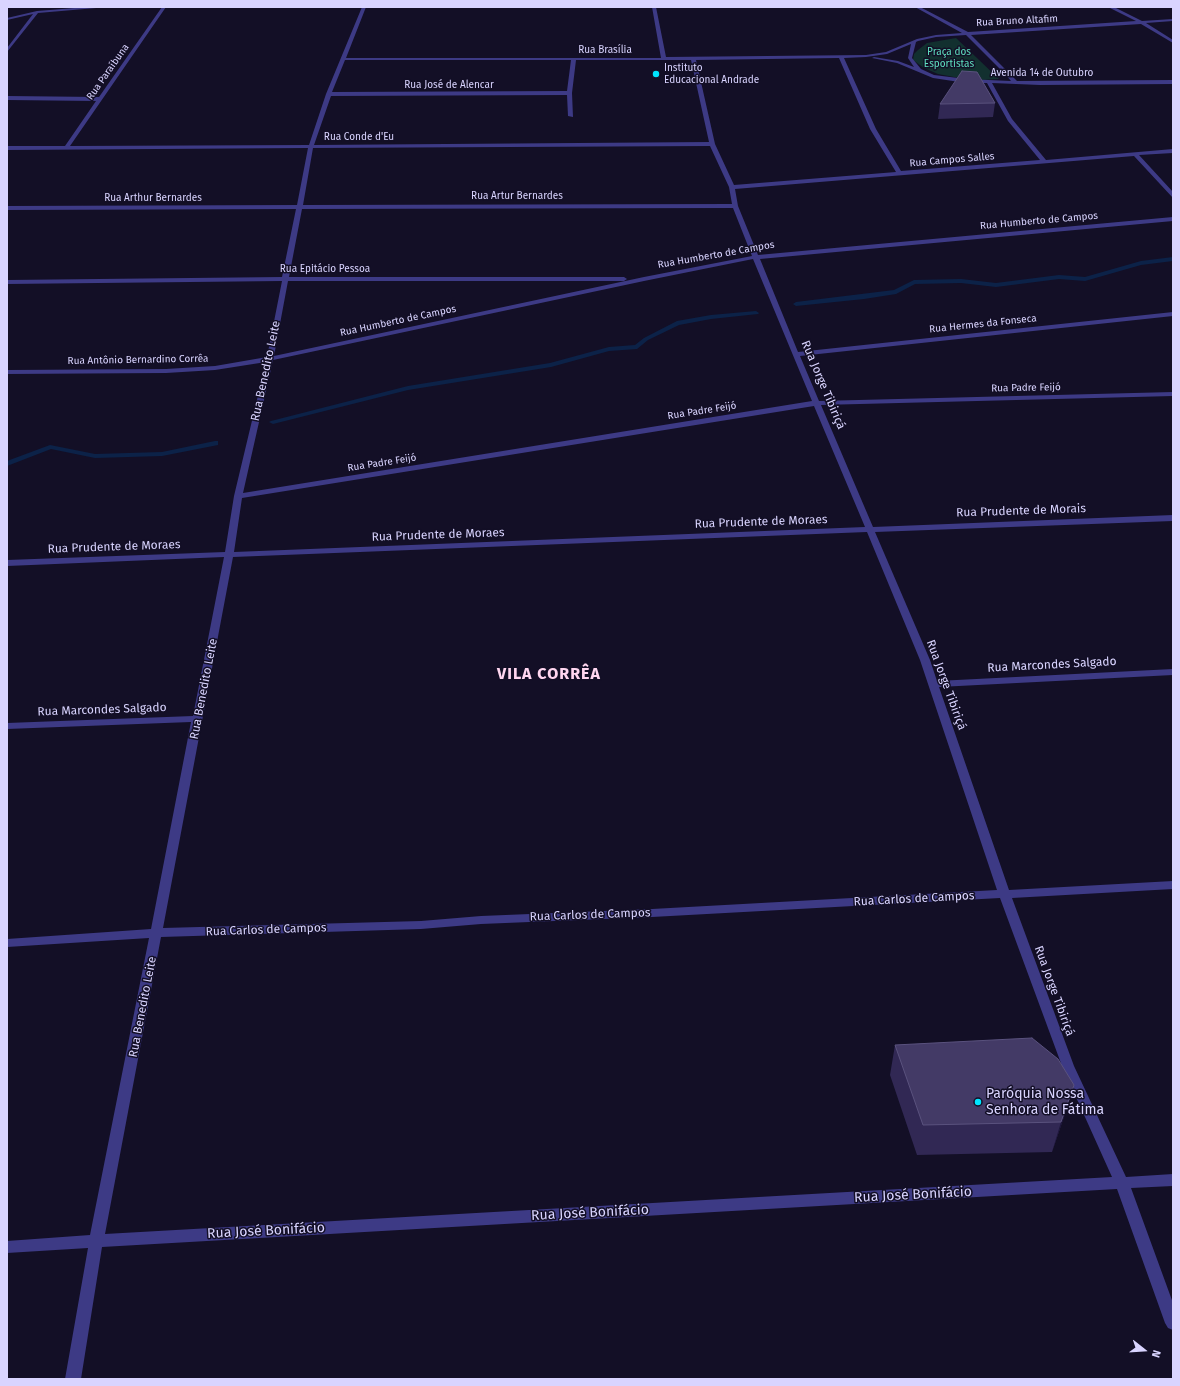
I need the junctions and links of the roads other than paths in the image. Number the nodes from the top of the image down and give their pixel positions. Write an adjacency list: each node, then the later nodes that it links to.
1 (106, 7): 7 (street)
2 (164, 7): 28 (street, Rua Paraíbuna)
3 (364, 7): 18 (street, Rua Benedito Leite)
4 (654, 7): 20 (street)
5 (917, 7): 11 (street)
6 (1110, 7): 10 (street)
7 (38, 12): 8 (street); 14 (street)
8 (7, 19)
9 (1173, 20): 10 (street, Rua Bruno Altafim)
10 (1143, 23): 11 (street, Rua Bruno Altafim); 13 (street)
11 (966, 33): 12 (street, Rua Bruno Altafim); 23 (street)
12 (914, 42): 15 (street, Rua Bruno Altafim); 21 (street)
13 (1173, 42)
14 (7, 51)
15 (866, 56): 16 (street, Rua Brasília); 21 (street, Avenida 14 de Outubro)
16 (841, 57): 17 (street, Rua Brasília); 37 (street)
17 (692, 58): 20 (street, Rua Brasília); 30 (street, Rua Jorge Tibiriçá)
18 (344, 59): 19 (street, Rua Brasília); 26 (street, Rua Benedito Leite)
19 (574, 59): 20 (street, Rua Brasília); 25 (street)
20 (664, 59)
21 (921, 72): 22 (street, Avenida 14 de Outubro)
22 (989, 82): 23 (street, Avenida 14 de Outubro); 36 (street)
23 (1015, 82): 24 (street, Avenida 14 de Outubro)
24 (1173, 82)
25 (569, 93): 26 (street, Rua José de Alencar); 29 (street)
26 (329, 94): 31 (street, Rua Benedito Leite)
27 (7, 98): 28 (street)
28 (100, 99): 33 (street, Rua Paraíbuna)
29 (571, 116)
30 (712, 144): 31 (street, Rua Conde d'Eu); 38 (street, Rua Jorge Tibiriçá)
31 (311, 146): 33 (street, Rua Conde d'Eu); 41 (street, Rua Benedito Leite)
32 (7, 148): 33 (street, Rua Conde d'Eu)
33 (66, 148)
34 (1173, 151): 35 (street, Rua Campos Salles)
35 (1134, 154): 36 (street, Rua Campos Salles); 39 (street)
36 (1044, 161): 37 (street, Rua Campos Salles)
37 (900, 174): 38 (street, Rua Campos Salles)
38 (732, 187): 40 (street, Rua Jorge Tibiriçá)
39 (1173, 196)
40 (736, 206): 41 (street, Rua Artur Bernardes); 44 (street, Rua Jorge Tibiriçá)
41 (298, 207): 42 (street, Rua Arthur Bernardes); 46 (street, Rua Benedito Leite)
42 (7, 208)
43 (1173, 219): 44 (street, Rua Humberto de Campos)
44 (756, 257): 45 (street, Rua Humberto de Campos); 49 (street, Rua Jorge Tibiriçá)
45 (644, 278): 46 (street, Rua Epitácio Pessoa); 50 (street, Rua Humberto de Campos)
46 (284, 279): 47 (street, Rua Epitácio Pessoa); 50 (street, Rua Benedito Leite)
47 (7, 282)
48 (1173, 314): 49 (street, Rua Hermes da Fonseca)
49 (796, 354): 53 (street, Rua Jorge Tibiriçá)
50 (270, 360): 51 (street, Rua Antônio Bernardino Corrêa); 54 (street, Rua Benedito Leite)
51 (7, 372)
52 (1173, 394): 53 (street, Rua Padre Feijó)
53 (816, 403): 54 (street, Rua Padre Feijó); 56 (street, Rua Jorge Tibiriçá)
54 (238, 496): 57 (street, Rua Benedito Leite)
55 (1173, 518): 56 (street, Rua Prudente de Morais)
56 (869, 529): 57 (street, Rua Prudente de Moraes); 60 (street, Rua Jorge Tibiriçá)
57 (229, 555): 58 (street, Rua Prudente de Moraes); 61 (street, Rua Benedito Leite)
58 (7, 563)
59 (1173, 672): 60 (street, Rua Marcondes Salgado)
60 (933, 684): 64 (street, Rua Jorge Tibiriçá)
61 (198, 719): 62 (street, Rua Marcondes Salgado); 65 (street, Rua Benedito Leite)
62 (7, 726)
63 (1173, 885): 64 (street, Rua Carlos de Campos)
64 (1004, 893): 65 (street, Rua Carlos de Campos); 68 (street, Rua Jorge Tibiriçá)
65 (157, 933): 66 (street, Rua Carlos de Campos); 69 (street, Rua Benedito Leite)
66 (7, 943)
67 (1173, 1180): 68 (street, Rua José Bonifácio)
68 (1122, 1183): 69 (street, Rua José Bonifácio); 71 (street, Rua Jorge Tibiriçá)
69 (96, 1240): 70 (street, Rua José Bonifácio); 72 (street, Rua Benedito Leite)
70 (7, 1247)
71 (1173, 1324)
72 (73, 1379)

